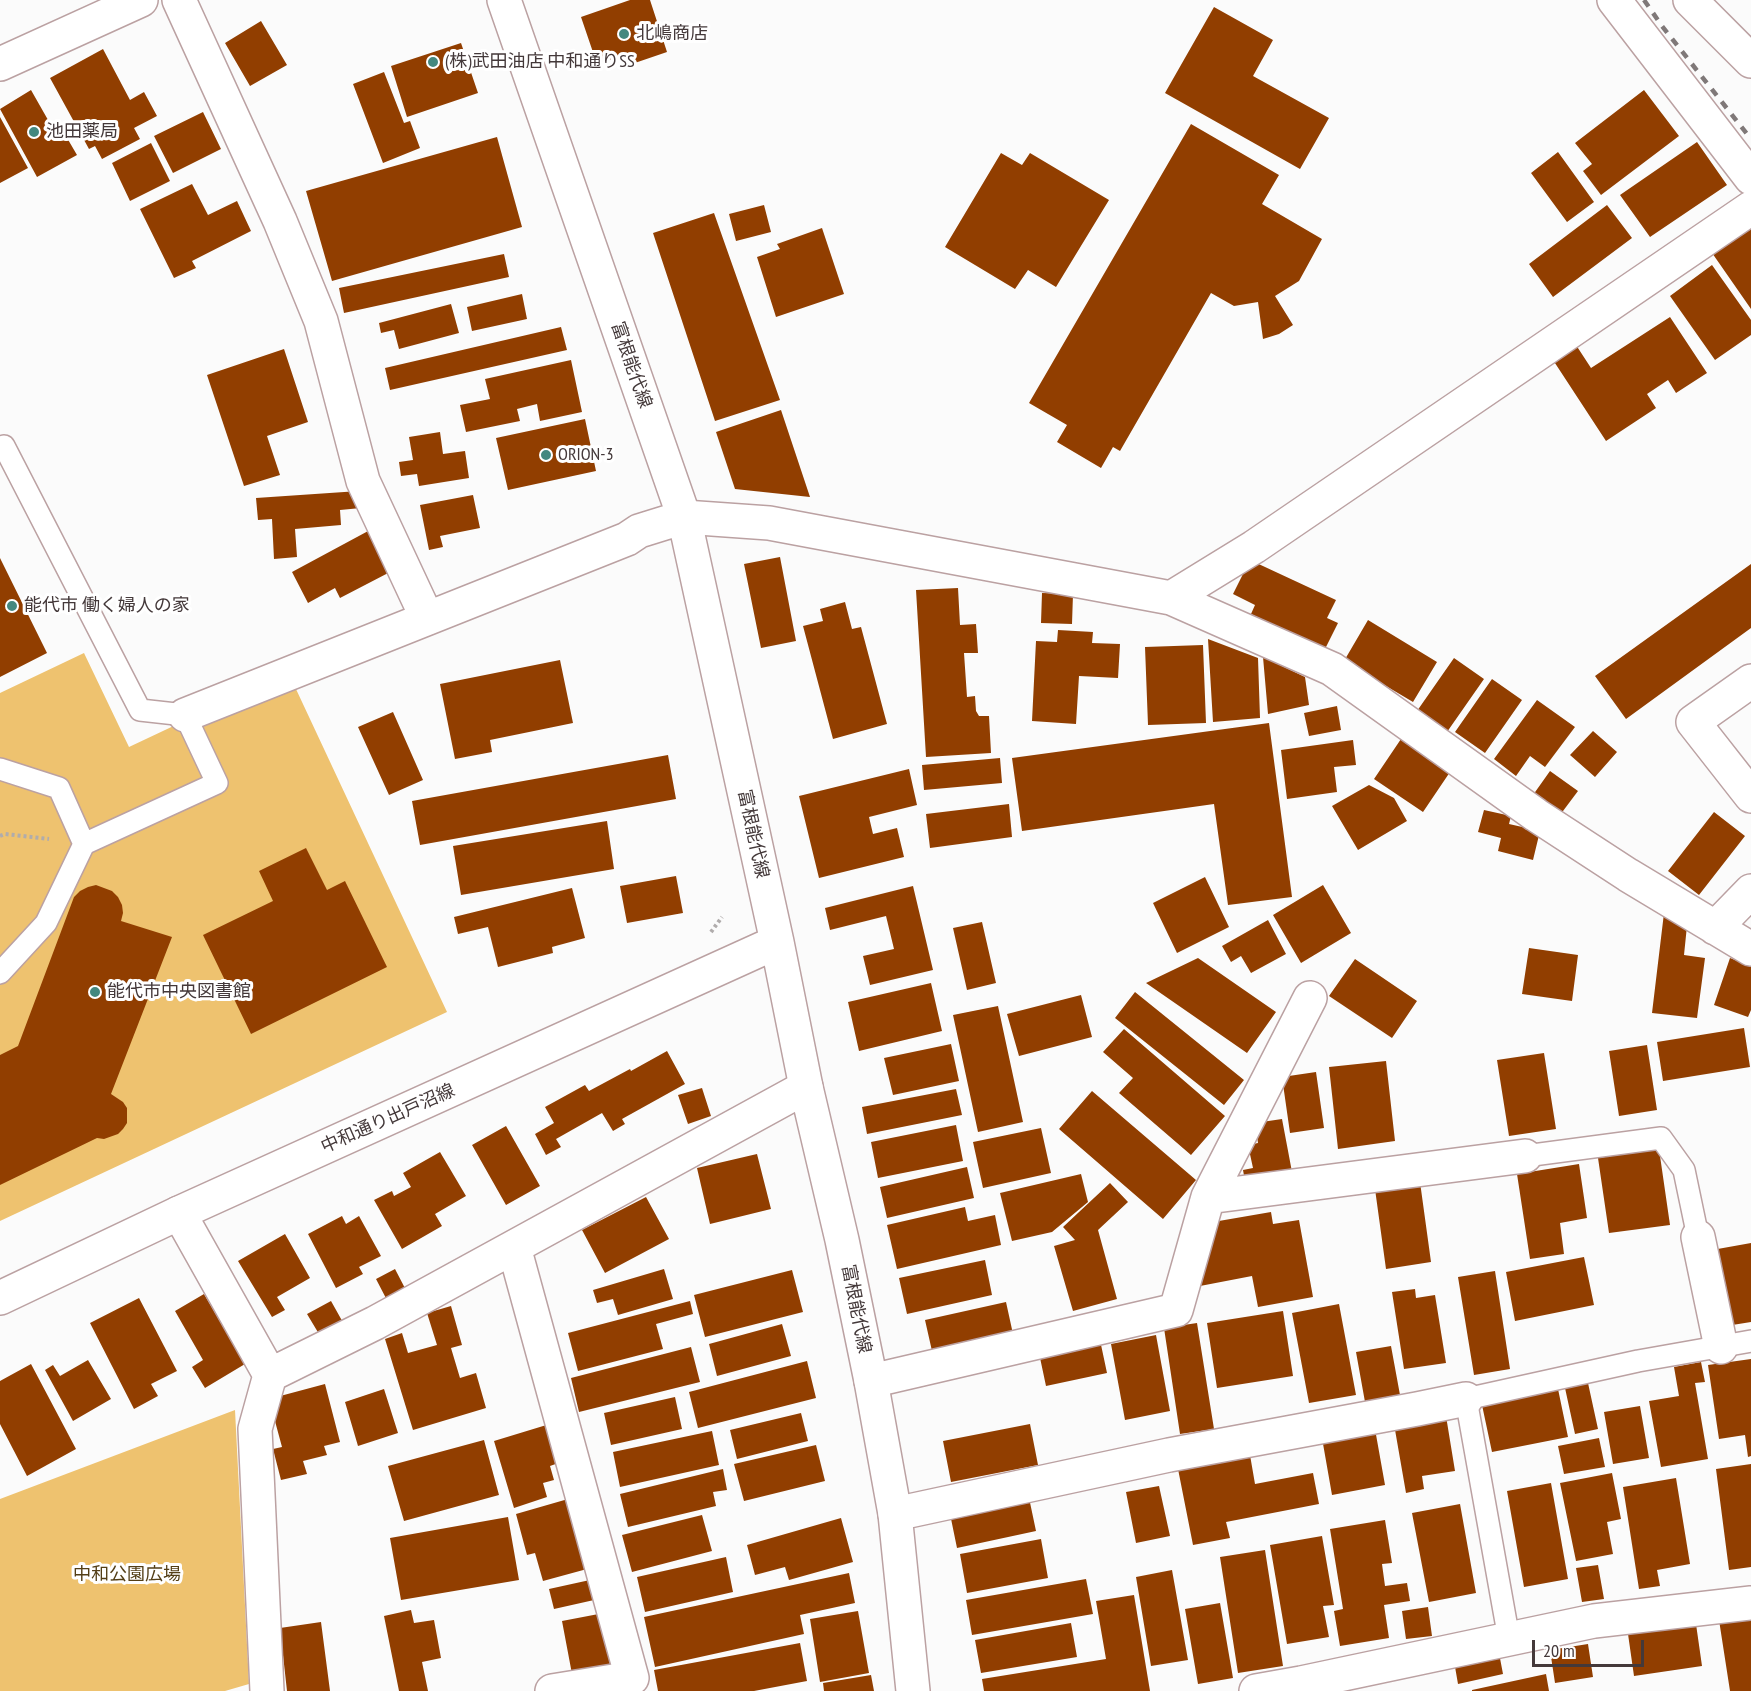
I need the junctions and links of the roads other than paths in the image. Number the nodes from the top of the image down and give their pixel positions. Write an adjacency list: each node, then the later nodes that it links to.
1 (141, 0): 7 (street)
2 (179, 0): 13 (street)
3 (504, 0): 11 (street, 富根能代線)
4 (1614, 0): 8 (street)
5 (1690, 0): 6 (street)
6 (1751, 61)
7 (0, 64)
8 (1751, 178)
9 (1751, 208): 12 (street)
10 (0, 448): 15 (lane)
11 (684, 517): 12 (street); 13 (street); 21 (street, 富根能代線)
12 (1171, 598): 20 (street)
13 (427, 618): 15 (street)
14 (1751, 681): 17 (street)
15 (185, 715): 18 (lane)
16 (0, 770): 18 (lane)
17 (1751, 796)
18 (84, 844): 23 (lane)
19 (1751, 891): 20 (street)
20 (1715, 928): 22 (street)
21 (777, 942): 25 (street, 富根能代線); 28 (street, 中和通り出戸沼線)
22 (1751, 949)
23 (0, 973)
24 (1310, 998): 27 (street)
25 (806, 1087): 30 (street); 34 (street, 富根能代線)
26 (1525, 1156): 27 (street); 29 (lane)
27 (1208, 1197): 34 (street)
28 (180, 1213): 31 (street, 中和通り出戸沼線); 33 (street)
29 (1698, 1237): 32 (street)
30 (514, 1247): 33 (street); 40 (street)
31 (0, 1298)
32 (1736, 1344): 35 (lane)
33 (270, 1375): 39 (street)
34 (871, 1382): 36 (street, 富根能代線)
35 (1466, 1399): 36 (street); 38 (lane)
36 (895, 1514): 41 (street, 富根能代線)
37 (1751, 1603): 38 (street)
38 (1509, 1639): 42 (street)
39 (267, 1691)
40 (552, 1691)
41 (913, 1691)
42 (1256, 1691)

